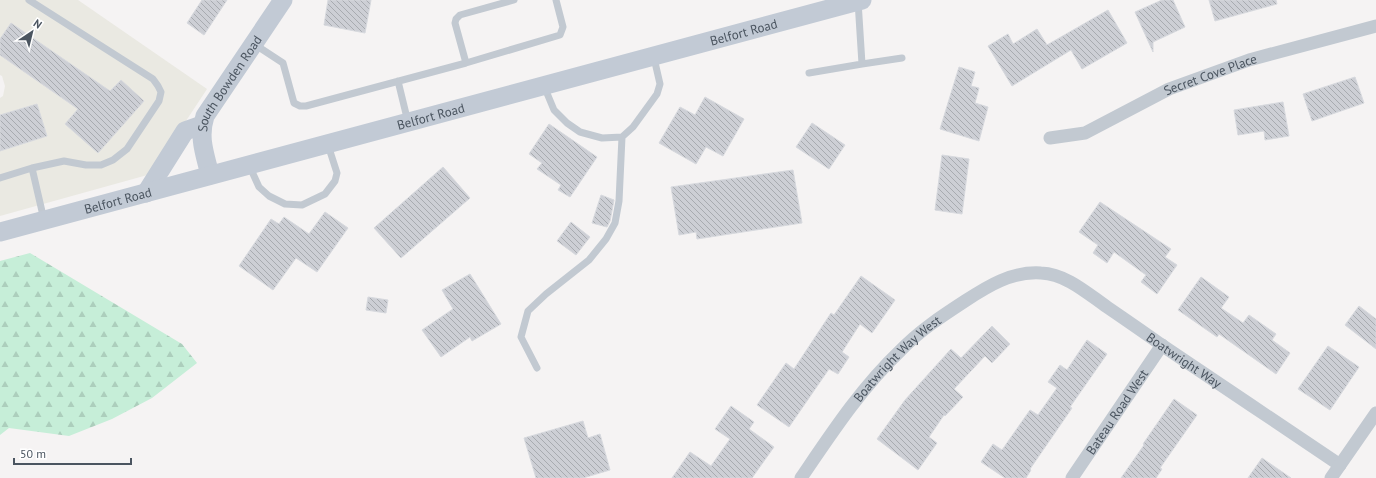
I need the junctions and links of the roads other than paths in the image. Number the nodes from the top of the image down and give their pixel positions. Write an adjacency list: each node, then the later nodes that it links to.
1 (29, 0): 21 (lane)
2 (283, 0): 7 (street, South Bowden Road)
3 (514, 0): 10 (lane)
4 (556, 0): 10 (lane)
5 (860, 0): 8 (street, Belfort Road); 11 (lane)
6 (1376, 26): 18 (street, Secret Cove Place)
7 (253, 44): 13 (lane); 16 (street, South Bowden Road)
8 (654, 56): 14 (street, Belfort Road); 17 (lane)
9 (902, 58): 11 (lane)
10 (466, 63): 13 (lane)
11 (862, 64): 12 (lane)
12 (810, 73)
13 (398, 81): 15 (lane)
14 (544, 85): 15 (street, Belfort Road); 17 (lane)
15 (408, 122): 19 (street, Belfort Road)
16 (202, 125): 22 (street, South Bowden Road); 24 (street)
17 (622, 137): 29 (lane)
18 (1050, 138)
19 (327, 144): 20 (street, Belfort Road); 20 (lane)
20 (249, 165): 22 (street, Belfort Road)
21 (32, 168): 23 (lane); 25 (lane)
22 (210, 175): 24 (street, Belfort Road)
23 (0, 178)
24 (146, 192): 25 (street, Belfort Road)
25 (44, 220): 26 (street, Belfort Road)
26 (0, 232)
27 (1023, 274): 28 (street, Boatwright Way); 32 (street, Boatwright Way West)
28 (1162, 345): 31 (street, Boatwright Way); 33 (street, Bateau Road West)
29 (536, 365)
30 (1376, 413): 31 (street)
31 (1340, 465): 34 (street)
32 (801, 478)
33 (1072, 478)
34 (1331, 478)

